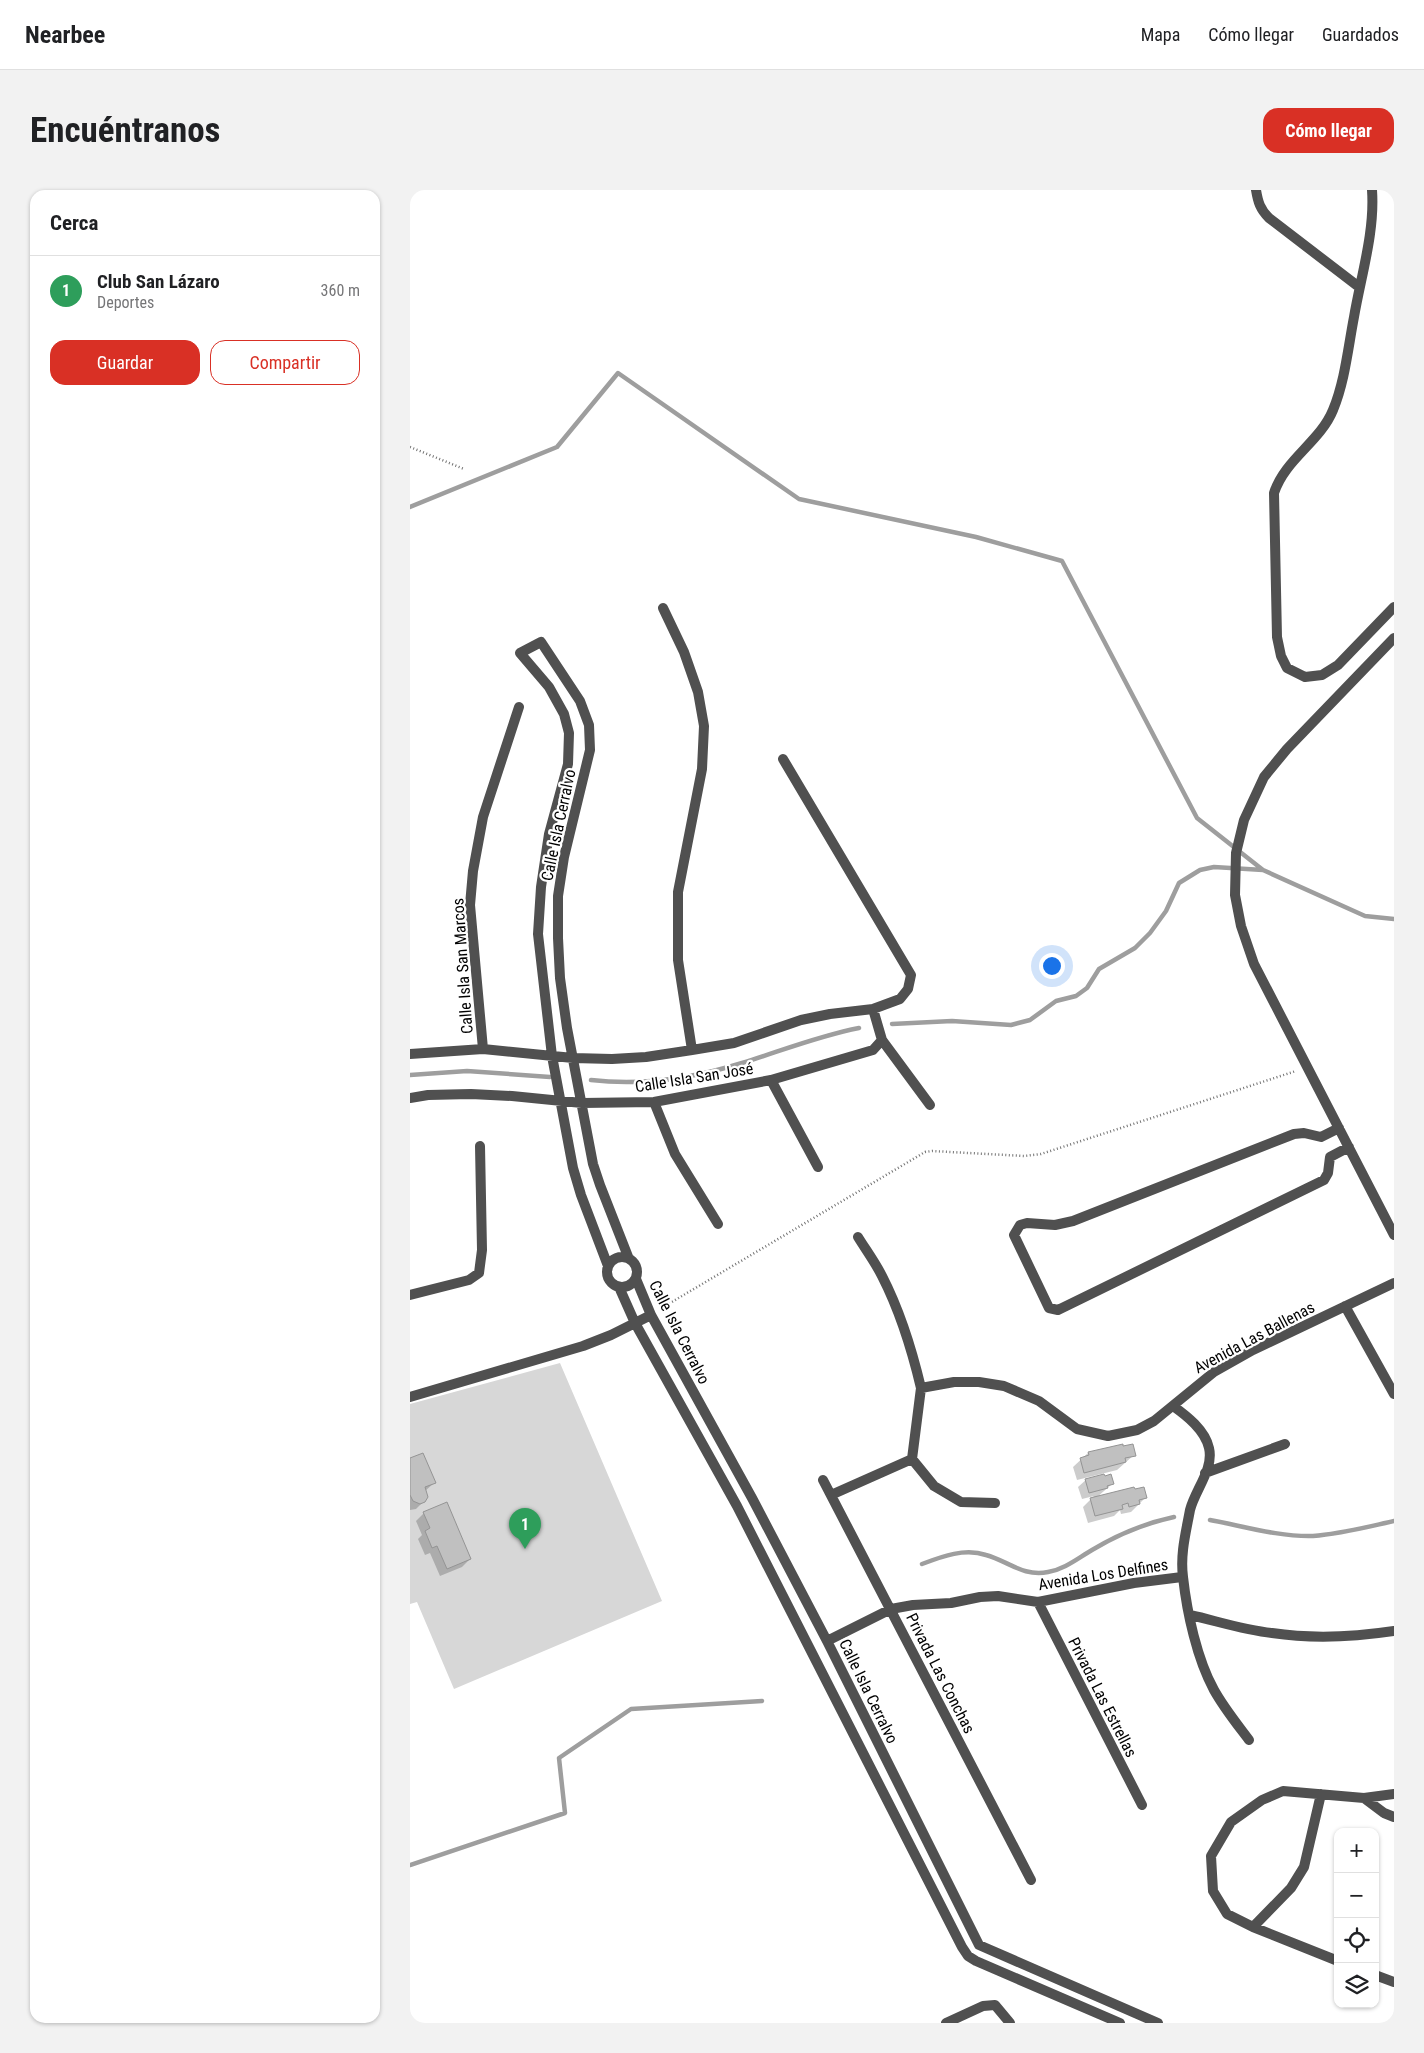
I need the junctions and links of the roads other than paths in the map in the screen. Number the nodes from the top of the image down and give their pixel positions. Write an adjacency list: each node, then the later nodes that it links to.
1 (1256, 190): 3 (street)
2 (1372, 190): 3 (street)
3 (1359, 287): 4 (street)
4 (1394, 607)
5 (663, 608): 12 (street)
6 (1394, 638): 22 (street)
7 (518, 707): 11 (street, Calle Isla San Marcos)
8 (783, 759): 9 (street, Calle Isla San José)
9 (873, 1009): 10 (street); 12 (street, Calle Isla San José)
10 (882, 1040): 16 (street, Calle Isla San José); 21 (street)
11 (483, 1049): 13 (street, Calle Isla San José); 14 (street, Calle Isla San José)
12 (692, 1050): 15 (street, Calle Isla San José)
13 (410, 1054)
14 (552, 1056): 15 (street, Calle Isla San José); 15 (street, Calle Isla Cerralvo); 18 (street, Calle Isla Cerralvo)
15 (573, 1058): 20 (street, Calle Isla Cerralvo)
16 (771, 1080): 19 (street, Calle Isla San José); 25 (street)
17 (410, 1098): 18 (street, Calle Isla San José)
18 (561, 1102): 20 (street, Calle Isla San José); 30 (street, Calle Isla Cerralvo)
19 (654, 1102): 20 (street, Calle Isla San José); 26 (street)
20 (582, 1103): 29 (street, Calle Isla Cerralvo)
21 (930, 1105)
22 (1339, 1128): 24 (street); 24 (street)
23 (480, 1146): 34 (street)
24 (1349, 1147): 27 (street)
25 (818, 1167)
26 (718, 1224)
27 (1394, 1235)
28 (858, 1237): 38 (street)
29 (629, 1259): 30 (street); 31 (street)
30 (608, 1266): 33 (street)
31 (636, 1279): 33 (street); 36 (street, Calle Isla Cerralvo)
32 (1394, 1283): 35 (street, Avenida Las Ballenas)
33 (619, 1287): 37 (street, Calle Isla Cerralvo)
34 (410, 1295)
35 (1345, 1306): 39 (street); 41 (street, Avenida Las Ballenas)
36 (650, 1315): 37 (street); 53 (street, Calle Isla Cerralvo)
37 (635, 1323): 40 (street); 67 (street, Calle Isla Cerralvo)
38 (921, 1388): 41 (street, Avenida Las Ballenas); 43 (street)
39 (1394, 1394)
40 (410, 1397)
41 (1173, 1406): 44 (street)
42 (1285, 1444): 44 (street)
43 (912, 1459): 46 (street); 47 (street)
44 (1205, 1473): 48 (street)
45 (823, 1480): 46 (street, Privada Las Conchas)
46 (831, 1495): 50 (street, Privada Las Conchas)
47 (995, 1502)
48 (1182, 1576): 49 (street, Avenida Los Delfines); 51 (street)
49 (1038, 1602): 50 (street, Avenida Los Delfines); 58 (street, Privada Las Estrellas)
50 (891, 1610): 53 (street, Avenida Los Delfines); 60 (street, Privada Las Conchas)
51 (1190, 1615): 52 (street); 54 (street)
52 (1394, 1631)
53 (827, 1641): 68 (street, Calle Isla Cerralvo)
54 (1249, 1740)
55 (1321, 1794): 57 (street); 61 (street); 61 (street)
56 (1394, 1794): 57 (street)
57 (1364, 1798): 59 (street)
58 (1142, 1805)
59 (1394, 1817)
60 (1031, 1880)
61 (1253, 1927): 62 (street)
62 (1334, 1959)
63 (1379, 1976): 64 (street)
64 (1394, 1982)
65 (946, 2023): 66 (street)
66 (1010, 2023)
67 (1120, 2023)
68 (1158, 2023)

